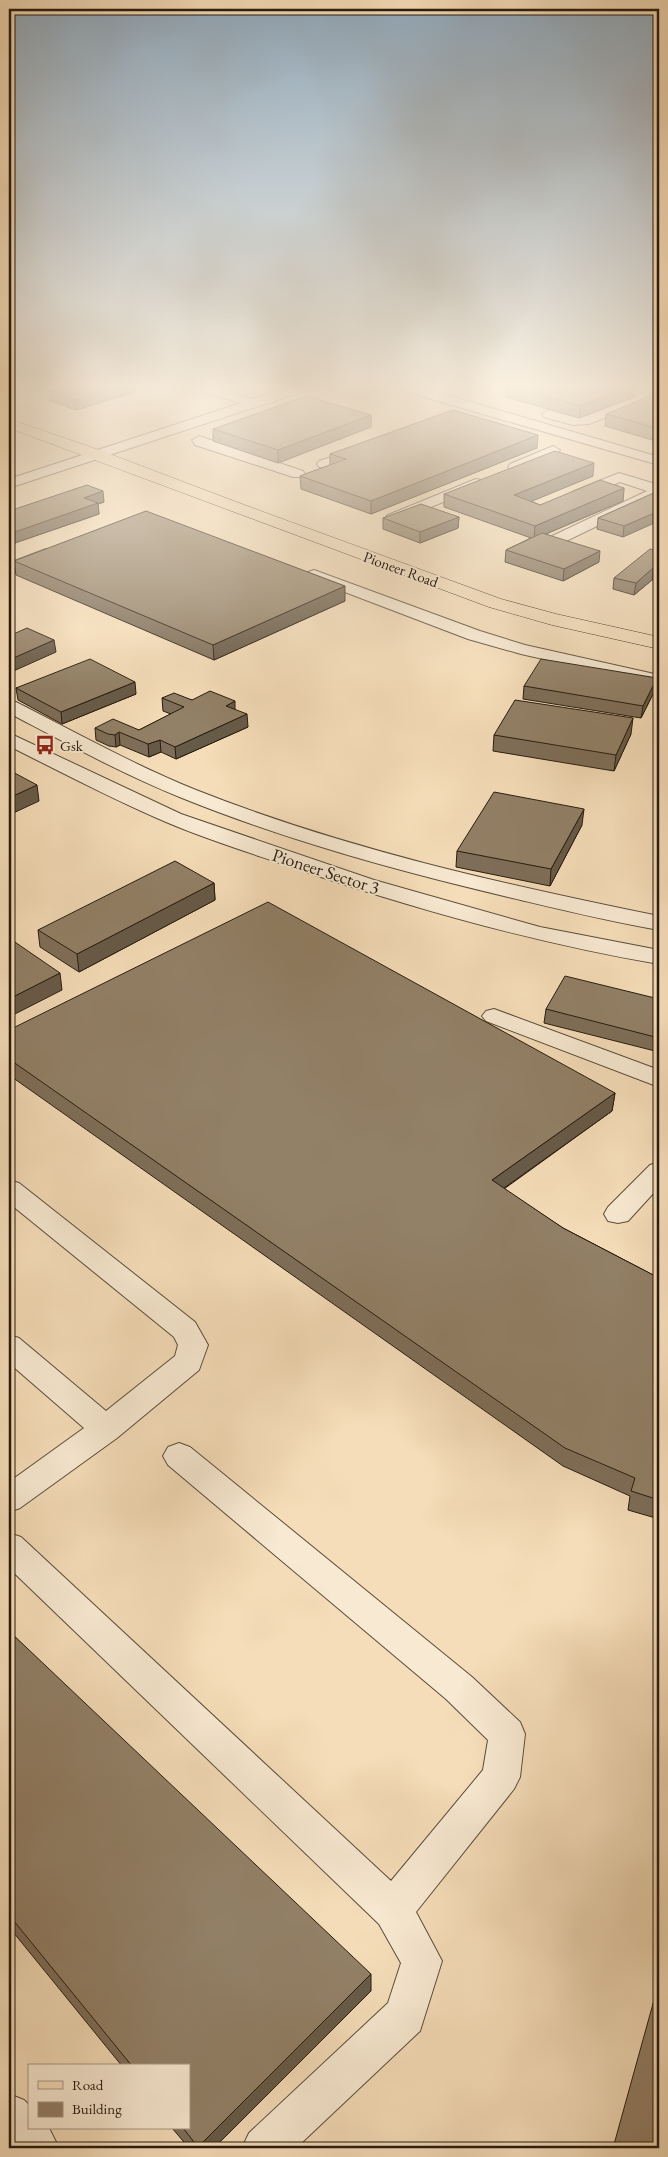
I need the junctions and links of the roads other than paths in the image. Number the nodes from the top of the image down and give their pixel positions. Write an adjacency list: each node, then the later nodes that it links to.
1 (181, 489): 11 (main road, Pioneer Road)
2 (463, 489): 6 (street)
3 (591, 489): 5 (street)
4 (659, 491): 7 (street)
5 (560, 502)
6 (388, 520)
7 (554, 541)
8 (65, 547): 9 (street)
9 (9, 567)
10 (296, 568): 12 (street)
11 (659, 643)
12 (659, 680)
13 (9, 706): 15 (street)
14 (9, 739): 16 (street, Pioneer Sector 3)
15 (659, 923)
16 (659, 957)
17 (494, 1016): 18 (street)
18 (659, 1079)
19 (659, 1171): 21 (street)
20 (9, 1189): 23 (street)
21 (618, 1214)
22 (9, 1346): 23 (street)
23 (106, 1430): 25 (street)
24 (179, 1456): 27 (street)
25 (9, 1499)
26 (9, 1547): 27 (street)
27 (393, 1910): 30 (street)
28 (9, 2115): 29 (street)
29 (37, 2148)
30 (264, 2148)

